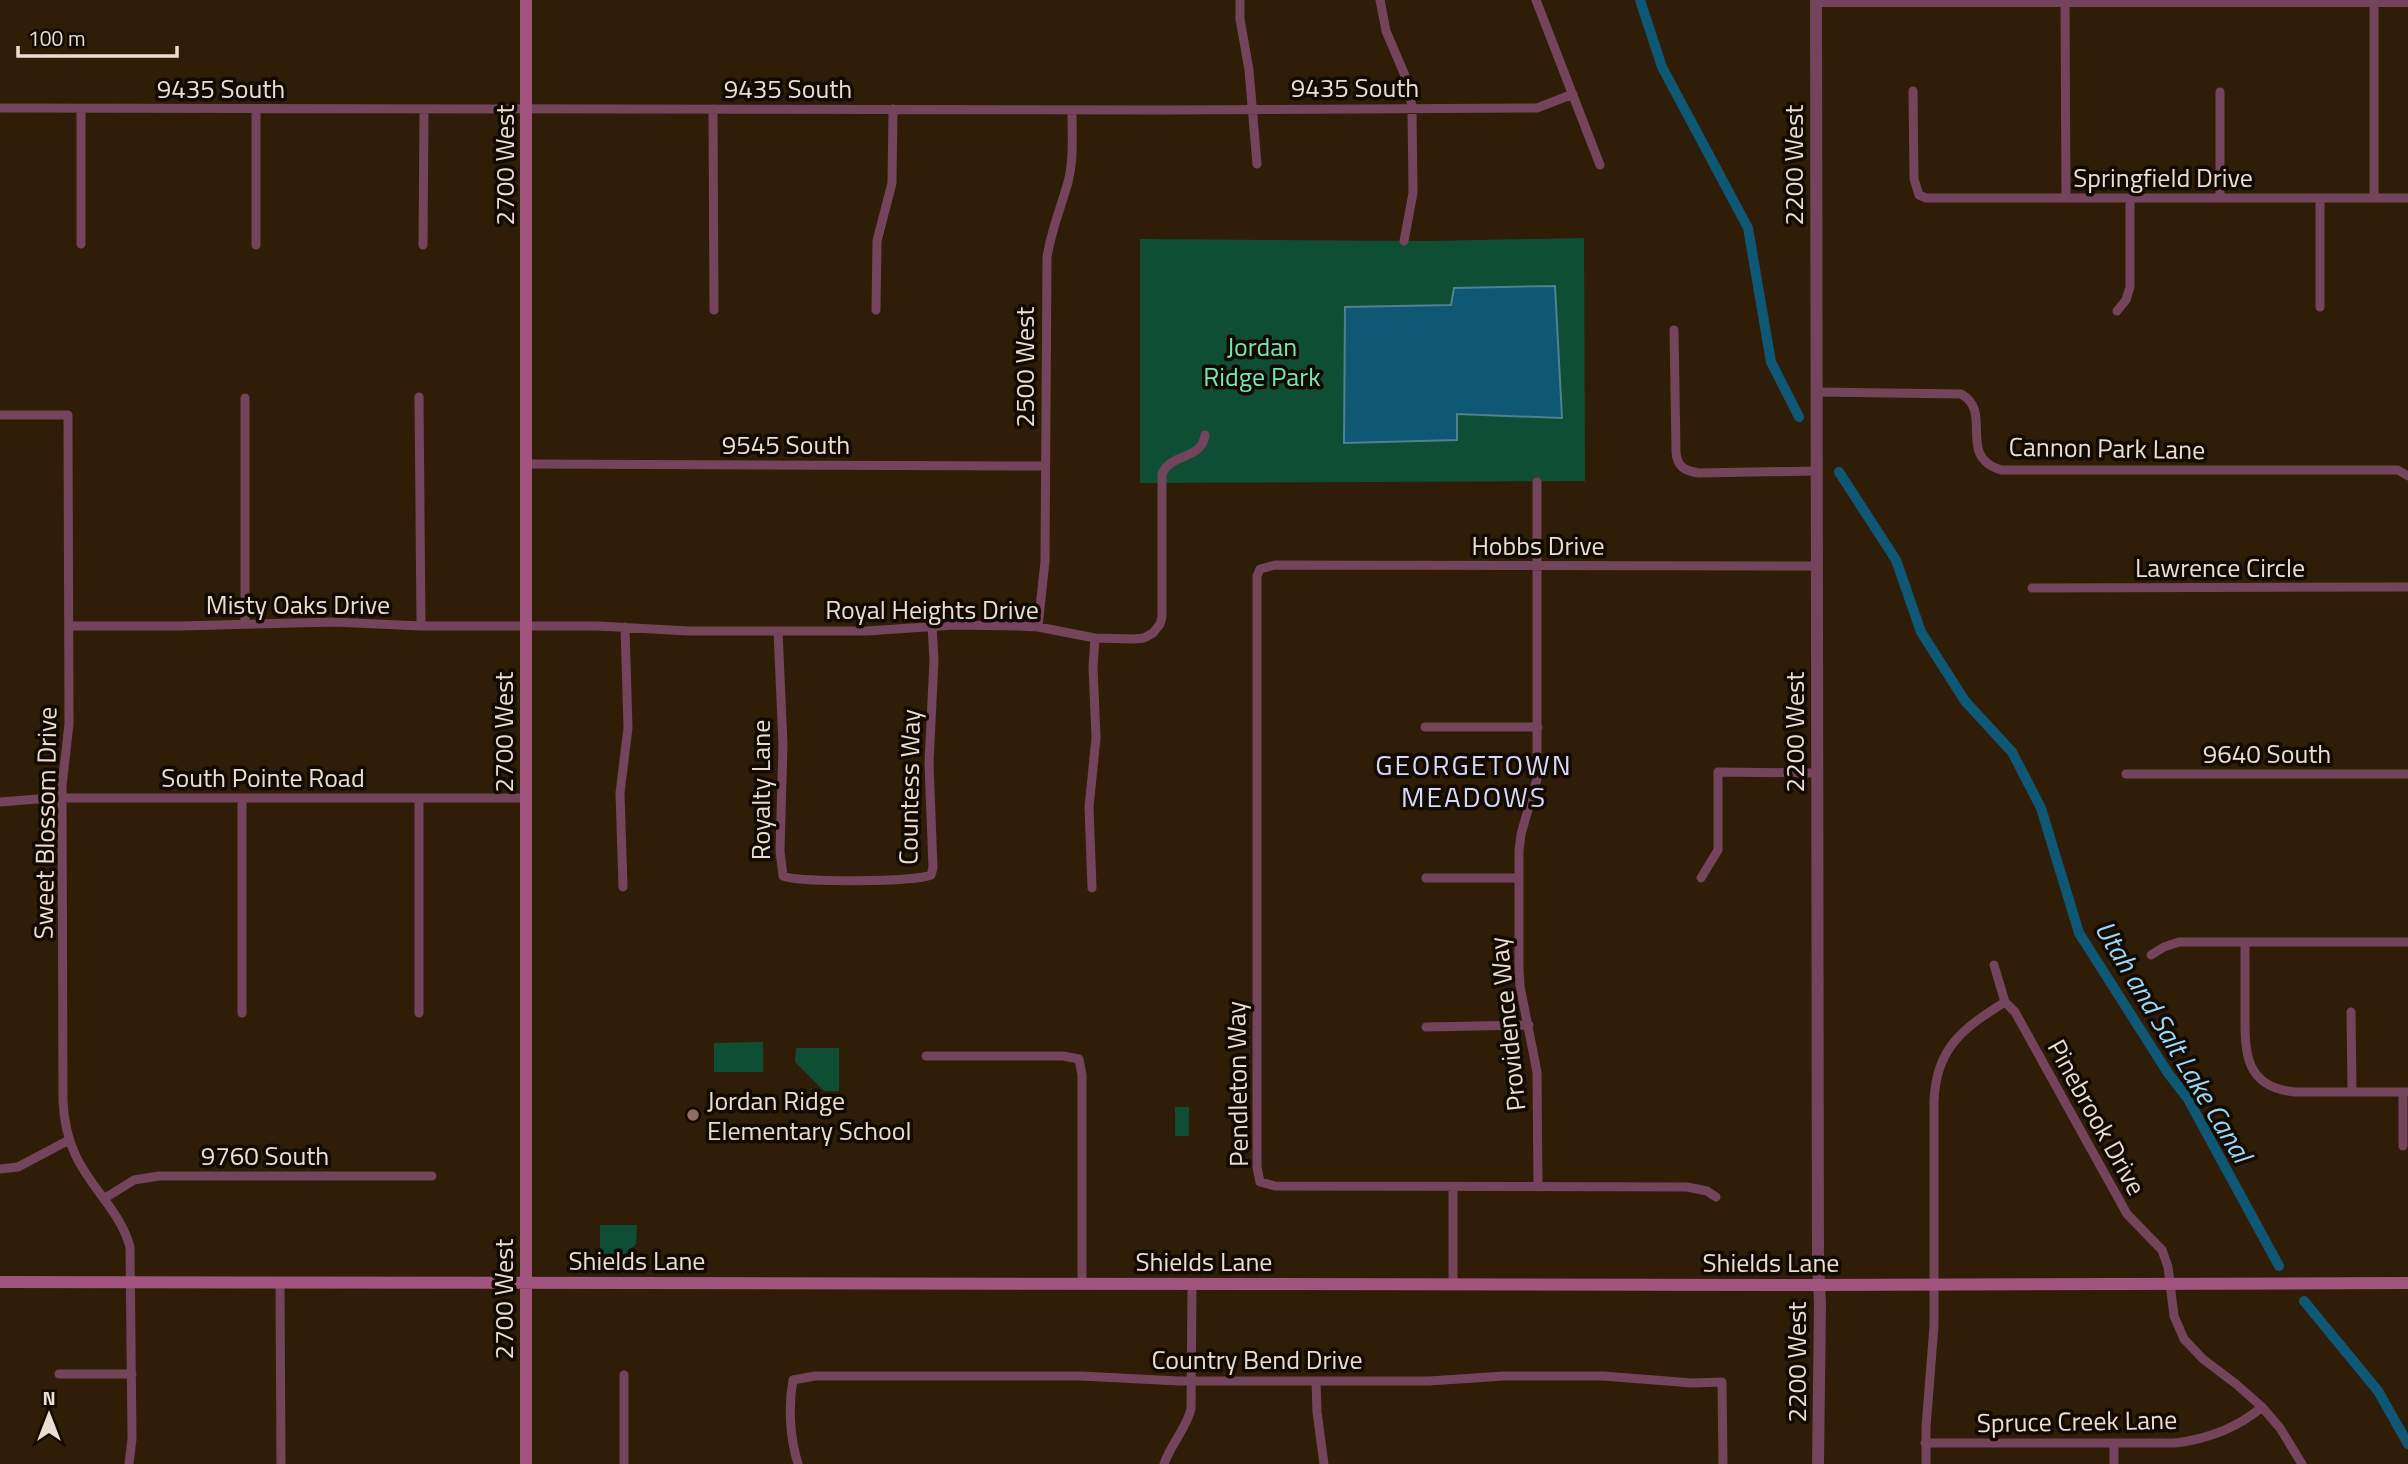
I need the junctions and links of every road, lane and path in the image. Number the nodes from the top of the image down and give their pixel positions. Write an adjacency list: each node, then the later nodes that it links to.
1 (526, 0): 21 (main road, 2700 West)
2 (1240, 0): 14 (street)
3 (1380, 0): 15 (street)
4 (1536, 0): 12 (street)
5 (1816, 0): 6 (street); 40 (street, 2200 West)
6 (2066, 1): 7 (street); 25 (street)
7 (2210, 1): 8 (street)
8 (2374, 1): 9 (street); 29 (street)
9 (2408, 1)
10 (1913, 91): 25 (street, Springfield Drive)
11 (2220, 92): 27 (street)
12 (1573, 94): 15 (street, 9435 South); 24 (street)
13 (0, 108): 16 (street, 9435 South)
14 (1252, 108): 15 (street, 9435 South); 22 (street, 9435 South); 23 (street)
15 (1412, 108): 31 (street)
16 (81, 109): 17 (street, 9435 South); 32 (street)
17 (256, 109): 18 (street, 9435 South); 33 (street)
18 (424, 109): 21 (street, 9435 South); 34 (street)
19 (713, 109): 20 (street, 9435 South); 21 (street, 9435 South); 36 (street)
20 (893, 109): 22 (street, 9435 South); 37 (street)
21 (526, 110): 45 (main road, 2700 West)
22 (1072, 110): 46 (street, 2500 West)
23 (1257, 164)
24 (1601, 165)
25 (2066, 198): 26 (street, Springfield Drive)
26 (2130, 198): 27 (street, Springfield Drive); 38 (street)
27 (2220, 198): 28 (street, Springfield Drive)
28 (2320, 198): 29 (street, Springfield Drive); 35 (street)
29 (2374, 198): 30 (street, Springfield Drive)
30 (2408, 198)
31 (1404, 241)
32 (81, 244)
33 (256, 245)
34 (424, 245)
35 (2320, 307)
36 (714, 310)
37 (876, 310)
38 (2117, 310)
39 (1674, 330): 47 (street)
40 (1816, 392): 47 (street, 2200 West); 48 (street, Cannon Park Lane)
41 (419, 397): 58 (street)
42 (245, 398): 55 (street)
43 (0, 415): 57 (street, Sweet Blossom Drive)
44 (1205, 435): 63 (street, Royal Heights Drive)
45 (527, 464): 46 (street, 9545 South); 56 (main road, 2700 West)
46 (1045, 466): 61 (street, 2500 West)
47 (1816, 471): 51 (street, 2200 West)
48 (2408, 476)
49 (1537, 482): 50 (street, Providence Way)
50 (1537, 566): 51 (street, Hobbs Drive); 52 (street, Hobbs Drive); 65 (street, Providence Way)
51 (1817, 566): 66 (street, 2200 West)
52 (1260, 569): 97 (street, Pendleton Way)
53 (2408, 587): 54 (street, Lawrence Circle)
54 (2032, 588)
55 (245, 624): 57 (street, Misty Oaks Drive); 58 (street, Misty Oaks Drive)
56 (526, 625): 58 (street, Misty Oaks Drive); 59 (street, Royal Heights Drive); 72 (main road, 2700 West)
57 (69, 626): 69 (street, Sweet Blossom Drive)
58 (421, 626)
59 (625, 626): 62 (street, Royal Heights Drive); 78 (street)
60 (932, 626): 61 (street, Royal Heights Drive); 62 (street, Royal Heights Drive); 77 (street, Countess Way)
61 (1038, 627): 63 (street, Royal Heights Drive)
62 (778, 631): 77 (street, Royalty Lane)
63 (1095, 638): 79 (street)
64 (1425, 727): 65 (street)
65 (1538, 727): 75 (street, Providence Way)
66 (1817, 773): 76 (street); 111 (street, 2200 West)
67 (2126, 774): 68 (street, 9640 South)
68 (2408, 774)
69 (62, 797): 70 (street, South Pointe Road); 73 (street, South Pointe Road); 93 (street, Sweet Blossom Drive)
70 (242, 798): 71 (street, South Pointe Road); 86 (street)
71 (419, 798): 72 (street, South Pointe Road); 87 (street)
72 (526, 798): 104 (main road, 2700 West)
73 (0, 802)
74 (1426, 878): 75 (street)
75 (1518, 878): 88 (street, Providence Way)
76 (1701, 878)
77 (856, 879)
78 (623, 887)
79 (1092, 888)
80 (2245, 942): 81 (street); 82 (street); 91 (street)
81 (2408, 942)
82 (2151, 955)
83 (1994, 965): 84 (street, Pinebrook Drive)
84 (2005, 1002): 107 (street); 108 (street, Pinebrook Drive)
85 (2351, 1012): 91 (street)
86 (242, 1013)
87 (419, 1013)
88 (1529, 1025): 89 (street); 98 (street, Providence Way)
89 (1426, 1027)
90 (926, 1056): 105 (street)
91 (2352, 1092): 92 (street)
92 (2405, 1092): 94 (street)
93 (69, 1140): 95 (street); 100 (street, Sweet Blossom Drive)
94 (2403, 1146)
95 (0, 1169)
96 (432, 1176): 100 (street, 9760 South)
97 (1453, 1186): 98 (street, Pendleton Way); 110 (street)
98 (1538, 1186): 99 (street, Pendleton Way)
99 (1716, 1197)
100 (104, 1198): 102 (street, Sweet Blossom Drive)
101 (0, 1282): 102 (main road, Shields Lane)
102 (132, 1282): 103 (main road, Shields Lane); 113 (street, Sweet Blossom Drive)
103 (280, 1282): 104 (main road, Shields Lane); 121 (street)
104 (526, 1282): 105 (main road, Shields Lane); 122 (main road, 2700 West)
105 (1082, 1283): 106 (main road, Shields Lane)
106 (1192, 1283): 110 (main road, Shields Lane); 115 (street)
107 (1934, 1283): 108 (main road, Shields Lane); 111 (main road, Shields Lane); 118 (street)
108 (2169, 1283): 109 (main road, Shields Lane); 117 (street, Pinebrook Drive)
109 (2408, 1283)
110 (1452, 1284): 111 (main road, Shields Lane)
111 (1819, 1284): 128 (street, 2200 West)
112 (59, 1374): 113 (street)
113 (132, 1374): 120 (street, Sweet Blossom Drive)
114 (624, 1375): 123 (street)
115 (1192, 1381): 116 (street, Country Bend Drive); 124 (street, Country Bend Drive); 125 (street)
116 (1316, 1381): 126 (street); 127 (street, Country Bend Drive)
117 (2262, 1407): 119 (street, Spruce Creek Lane); 131 (street, Pinebrook Drive)
118 (1925, 1443): 119 (street, Spruce Creek Lane); 129 (street)
119 (2114, 1443): 130 (street)
120 (129, 1464)
121 (281, 1464)
122 (526, 1464)
123 (624, 1464)
124 (798, 1464)
125 (1164, 1464)
126 (1324, 1464)
127 (1723, 1464)
128 (1818, 1464)
129 (1926, 1464)
130 (2114, 1464)
131 (2302, 1464)

